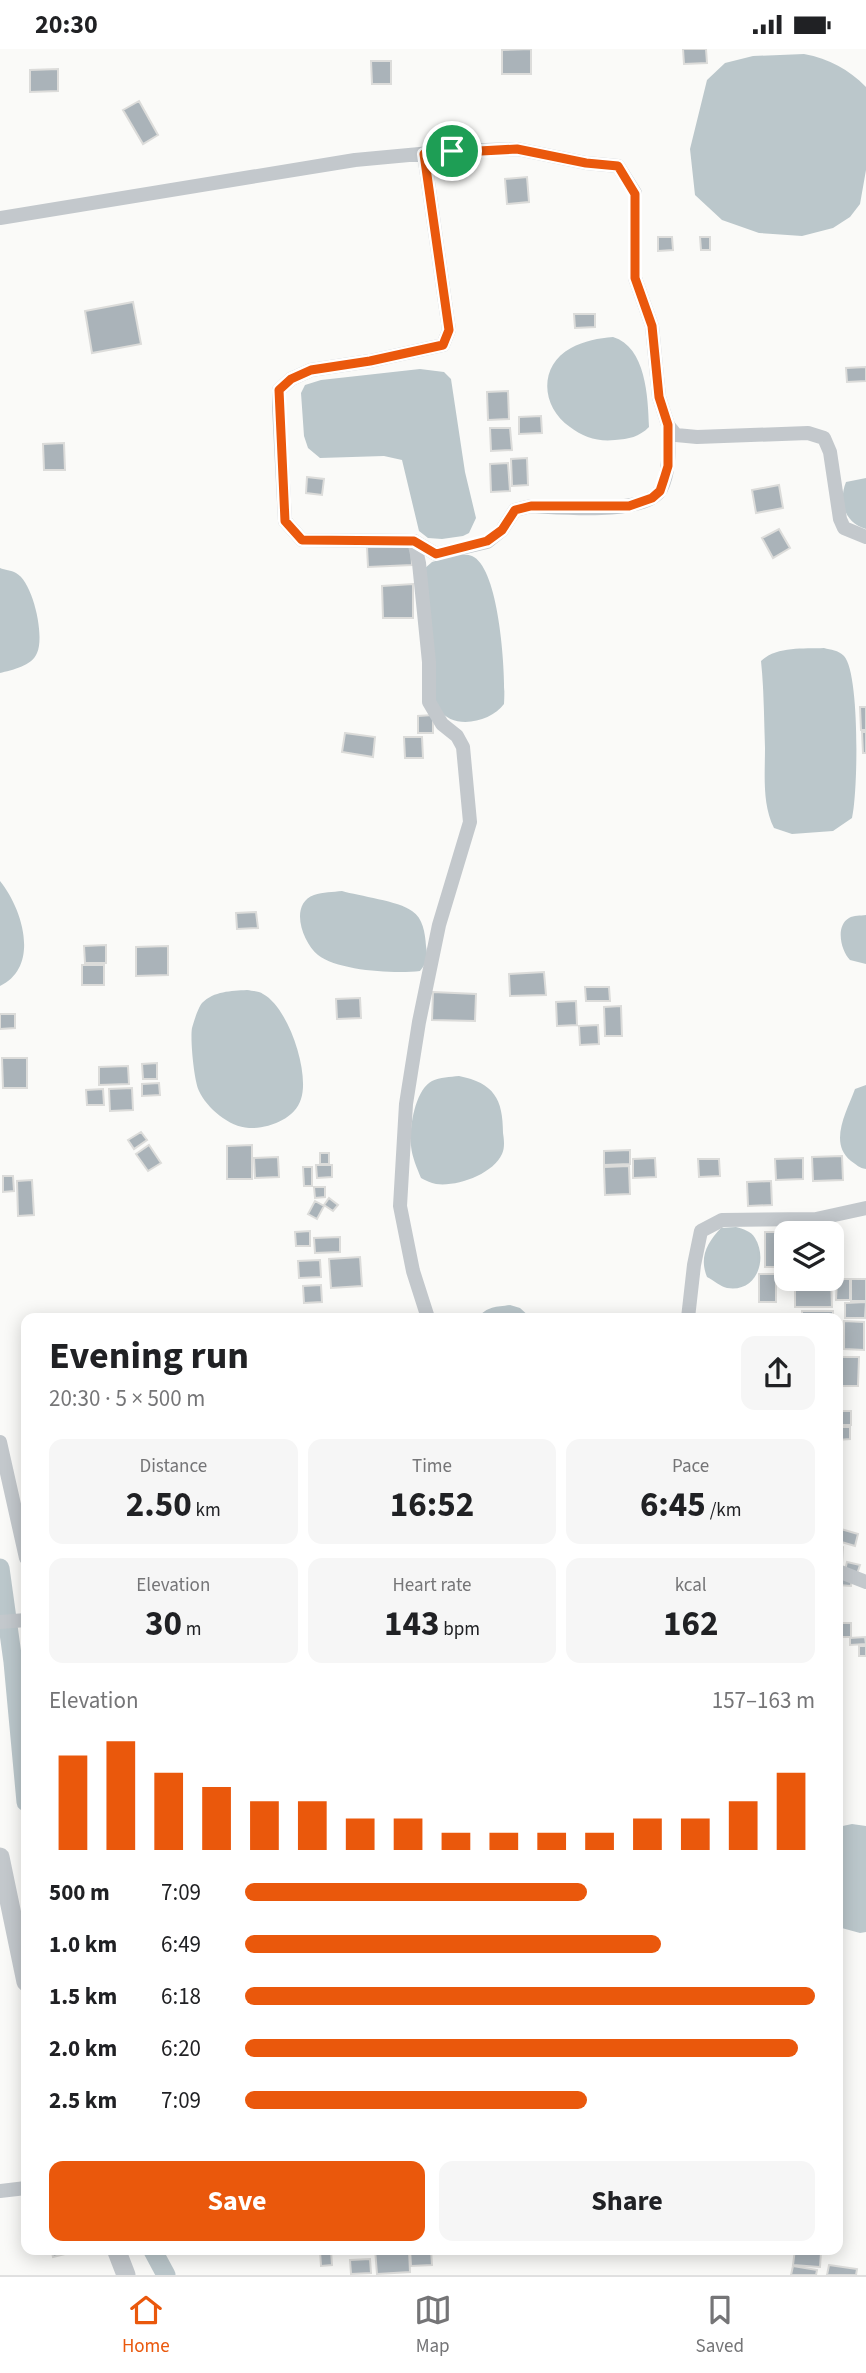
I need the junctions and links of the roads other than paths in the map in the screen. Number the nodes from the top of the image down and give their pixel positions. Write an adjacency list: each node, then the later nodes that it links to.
1 (424, 154): 2 (street); 3 (street); 5 (street)
2 (0, 218)
3 (668, 425): 4 (street); 5 (street)
4 (866, 537)
5 (414, 541): 7 (street)
6 (866, 1208): 8 (street)
7 (426, 1313)
8 (689, 1313)
9 (0, 1442): 10 (street)
10 (21, 1536)
11 (843, 1573): 12 (street)
12 (866, 1581)
13 (21, 1621): 14 (street)
14 (0, 1622)
15 (0, 1857): 16 (street)
16 (21, 1959)
17 (21, 2189): 18 (street)
18 (0, 2191)
19 (118, 2255): 20 (street)
20 (126, 2275)

